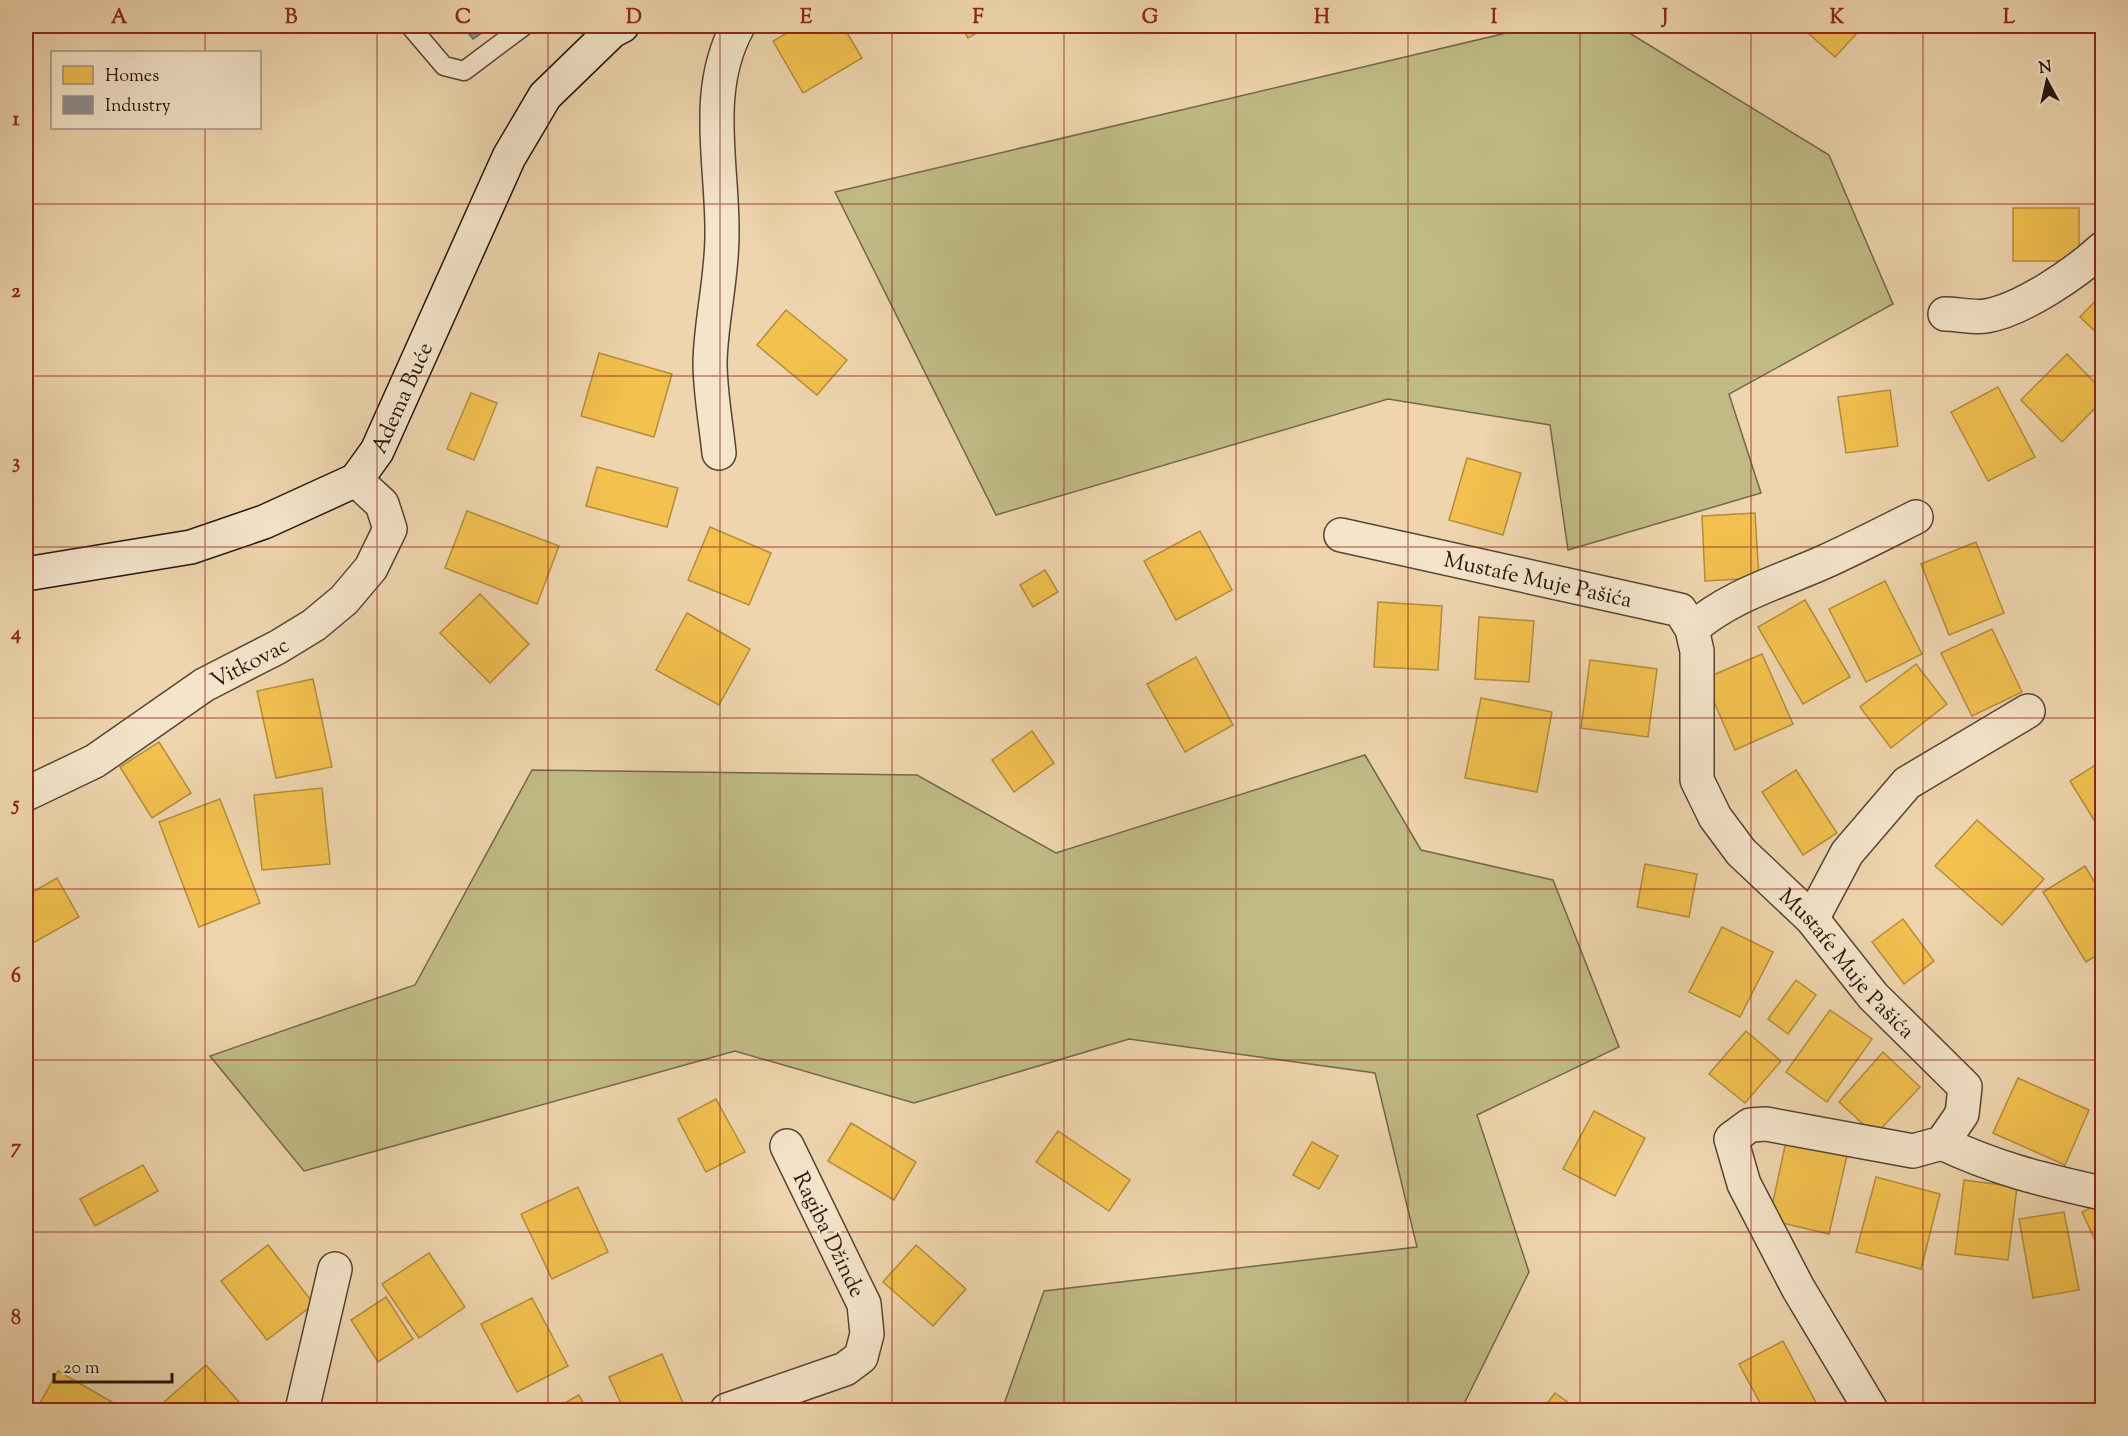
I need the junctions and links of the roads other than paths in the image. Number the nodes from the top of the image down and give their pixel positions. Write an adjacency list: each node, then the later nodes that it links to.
1 (410, 26): 2 (lane)
2 (524, 26)
3 (622, 26): 8 (street, Adema Buće)
4 (738, 26): 7 (street)
5 (2103, 249): 6 (street)
6 (1945, 314)
7 (719, 453)
8 (356, 480): 11 (street, Adema Buće); 14 (street, Vitkovac)
9 (1916, 518): 12 (street)
10 (1341, 535): 12 (street, Mustafe Muje Pašića)
11 (26, 574)
12 (1692, 628): 15 (street, Mustafe Muje Pašića)
13 (2028, 711): 15 (street)
14 (26, 794)
15 (1812, 919): 16 (street, Mustafe Muje Pašića)
16 (1942, 1143): 18 (street); 22 (street)
17 (787, 1146): 21 (street, Ragiba Džinde)
18 (2097, 1192)
19 (335, 1269): 20 (street)
20 (302, 1410)
21 (727, 1410)
22 (1871, 1410)

